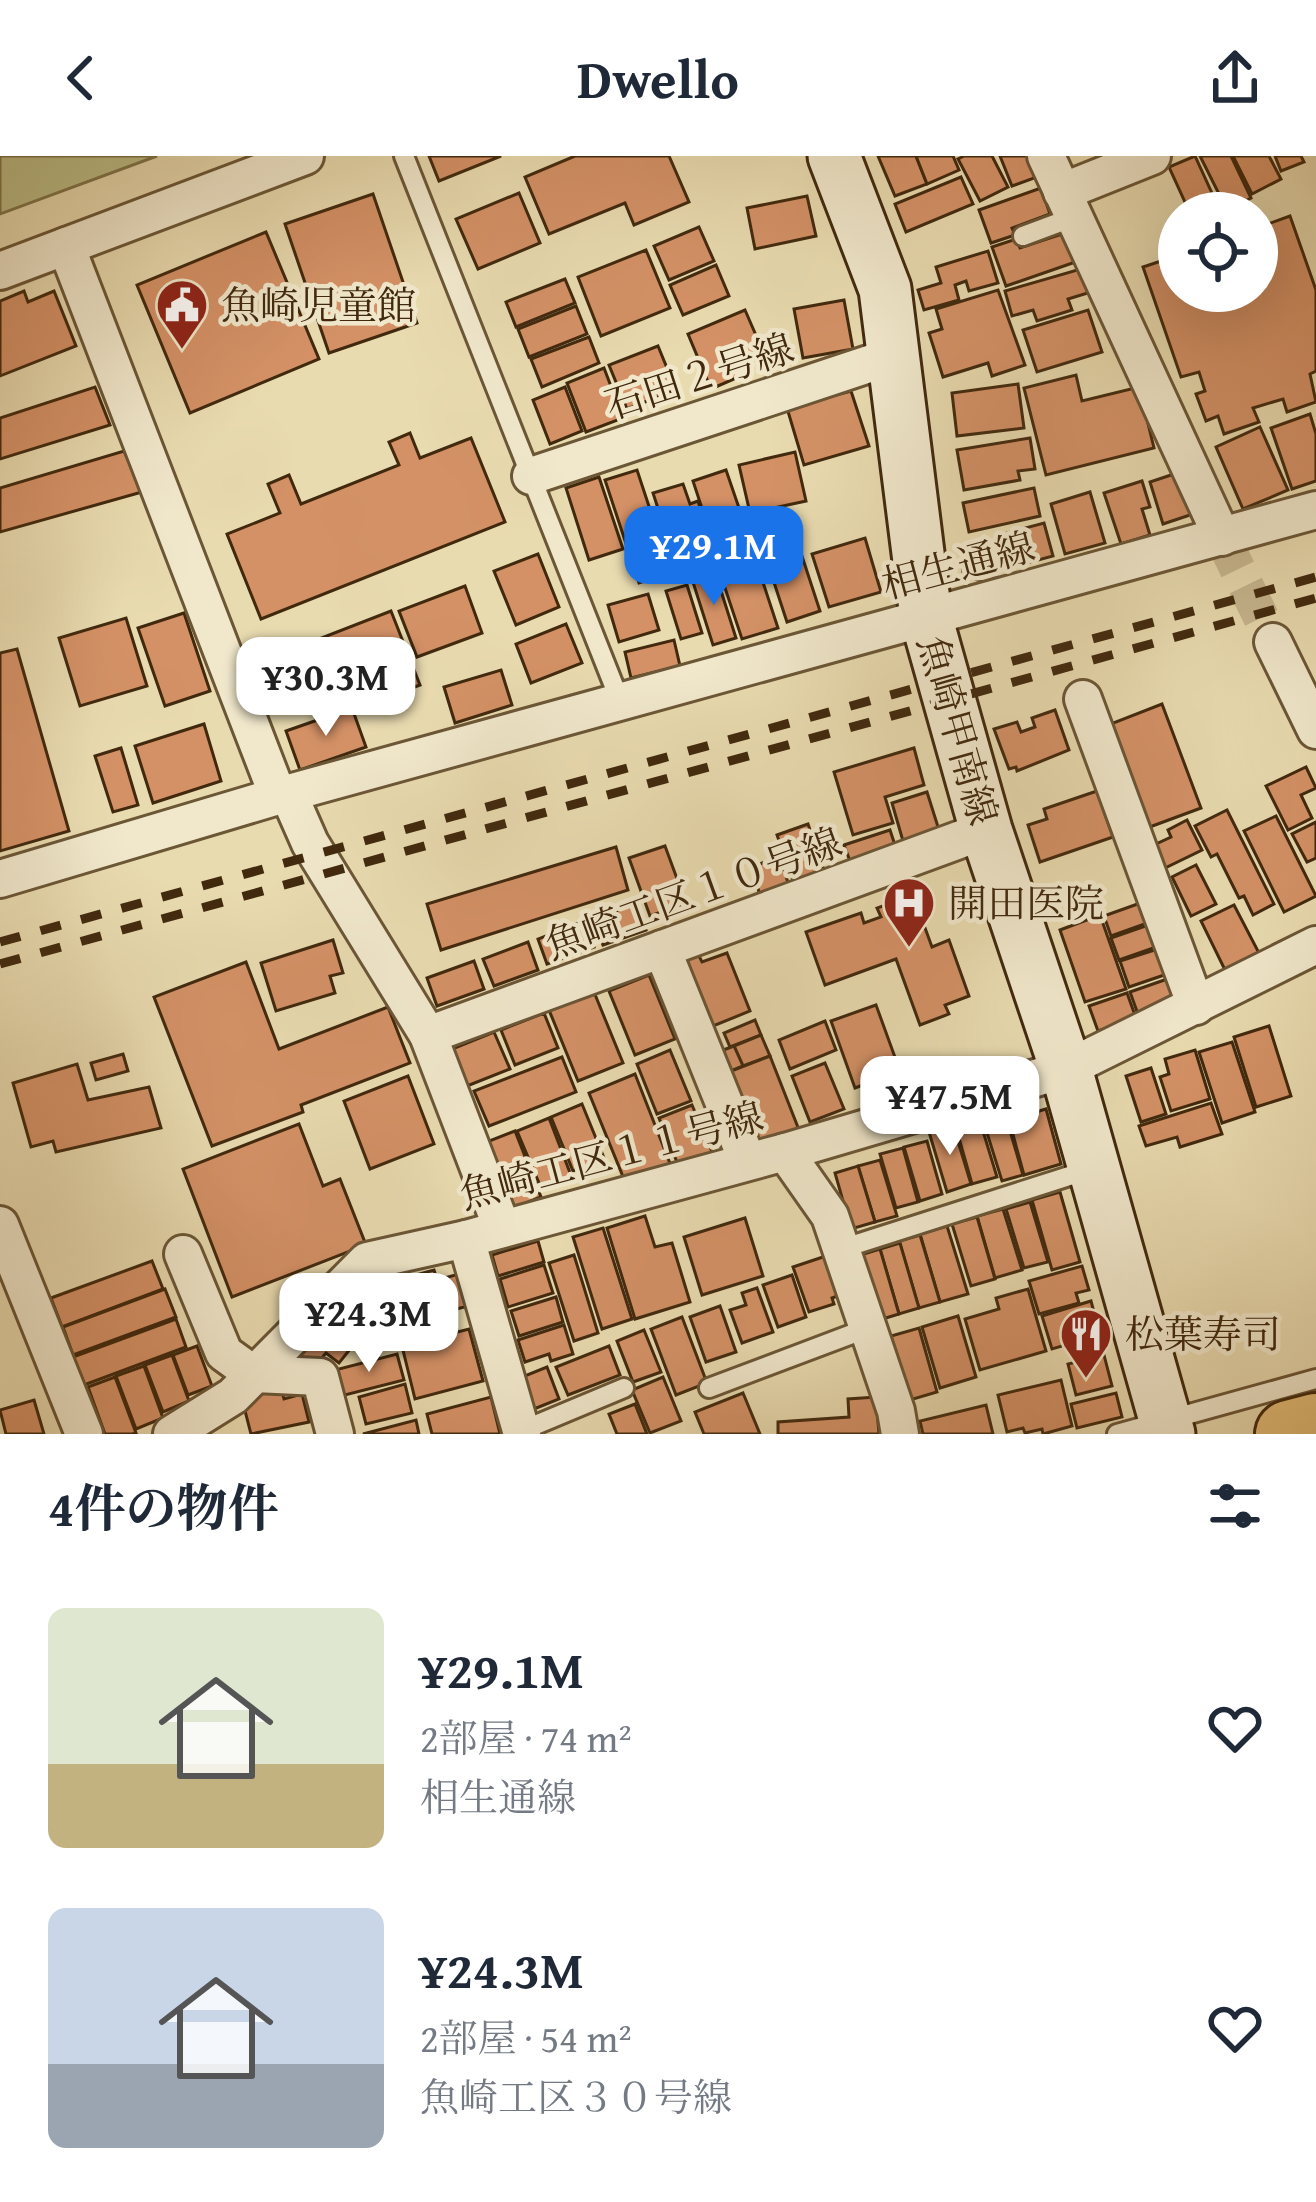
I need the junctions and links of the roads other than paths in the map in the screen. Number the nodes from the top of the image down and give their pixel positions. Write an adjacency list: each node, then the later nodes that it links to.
1 (305, 156): 8 (street)
2 (404, 156): 11 (lane)
3 (834, 156): 10 (street, 魚崎甲南線)
4 (1046, 156): 6 (street)
5 (1152, 156): 6 (street)
6 (1068, 205): 7 (lane); 13 (street)
7 (1023, 236)
8 (66, 246): 9 (street); 19 (street)
9 (0, 271)
10 (893, 356): 11 (street, 石田２号線); 14 (street, 魚崎甲南線)
11 (531, 476): 17 (lane)
12 (1316, 510): 13 (street, 相生通線)
13 (1222, 537): 14 (street, 相生通線)
14 (926, 616): 17 (street, 相生通線); 20 (street, 魚崎甲南線)
15 (1273, 642): 18 (street)
16 (1083, 700): 24 (street)
17 (620, 701): 19 (street, 相生通線)
18 (1316, 730)
19 (283, 795): 21 (street, 相生通線); 25 (street)
20 (986, 830): 23 (street, 魚崎工区１０号線); 26 (street, 魚崎甲南線)
21 (0, 879)
22 (1316, 945): 24 (street, 魚崎工区１１号線)
23 (662, 949): 25 (street, 魚崎工区１０号線); 28 (street)
24 (1196, 1006): 26 (street, 魚崎工区１１号線)
25 (428, 1035): 31 (street)
26 (1066, 1069): 27 (street, 魚崎工区１１号線); 29 (street, 魚崎甲南線)
27 (785, 1152): 28 (street, 魚崎工区１１号線); 33 (street)
28 (747, 1160): 31 (street, 魚崎工区１１号線)
29 (1094, 1168): 33 (lane); 41 (street, 魚崎甲南線)
30 (0, 1225): 43 (street)
31 (502, 1228): 32 (street, 魚崎工区１１号線)
32 (466, 1239): 36 (street, 魚崎工区１１号線); 42 (street)
33 (842, 1249): 35 (street)
34 (183, 1254): 36 (street)
35 (868, 1328): 39 (lane); 46 (street)
36 (253, 1374): 44 (street, 魚崎工区１１号線); 45 (street)
37 (1316, 1379): 41 (lane)
38 (624, 1388): 42 (lane)
39 (709, 1388)
40 (1316, 1427): 47 (highway)
41 (1150, 1430)
42 (521, 1432)
43 (84, 1434)
44 (172, 1434)
45 (334, 1434)
46 (900, 1434)
47 (1289, 1434)

